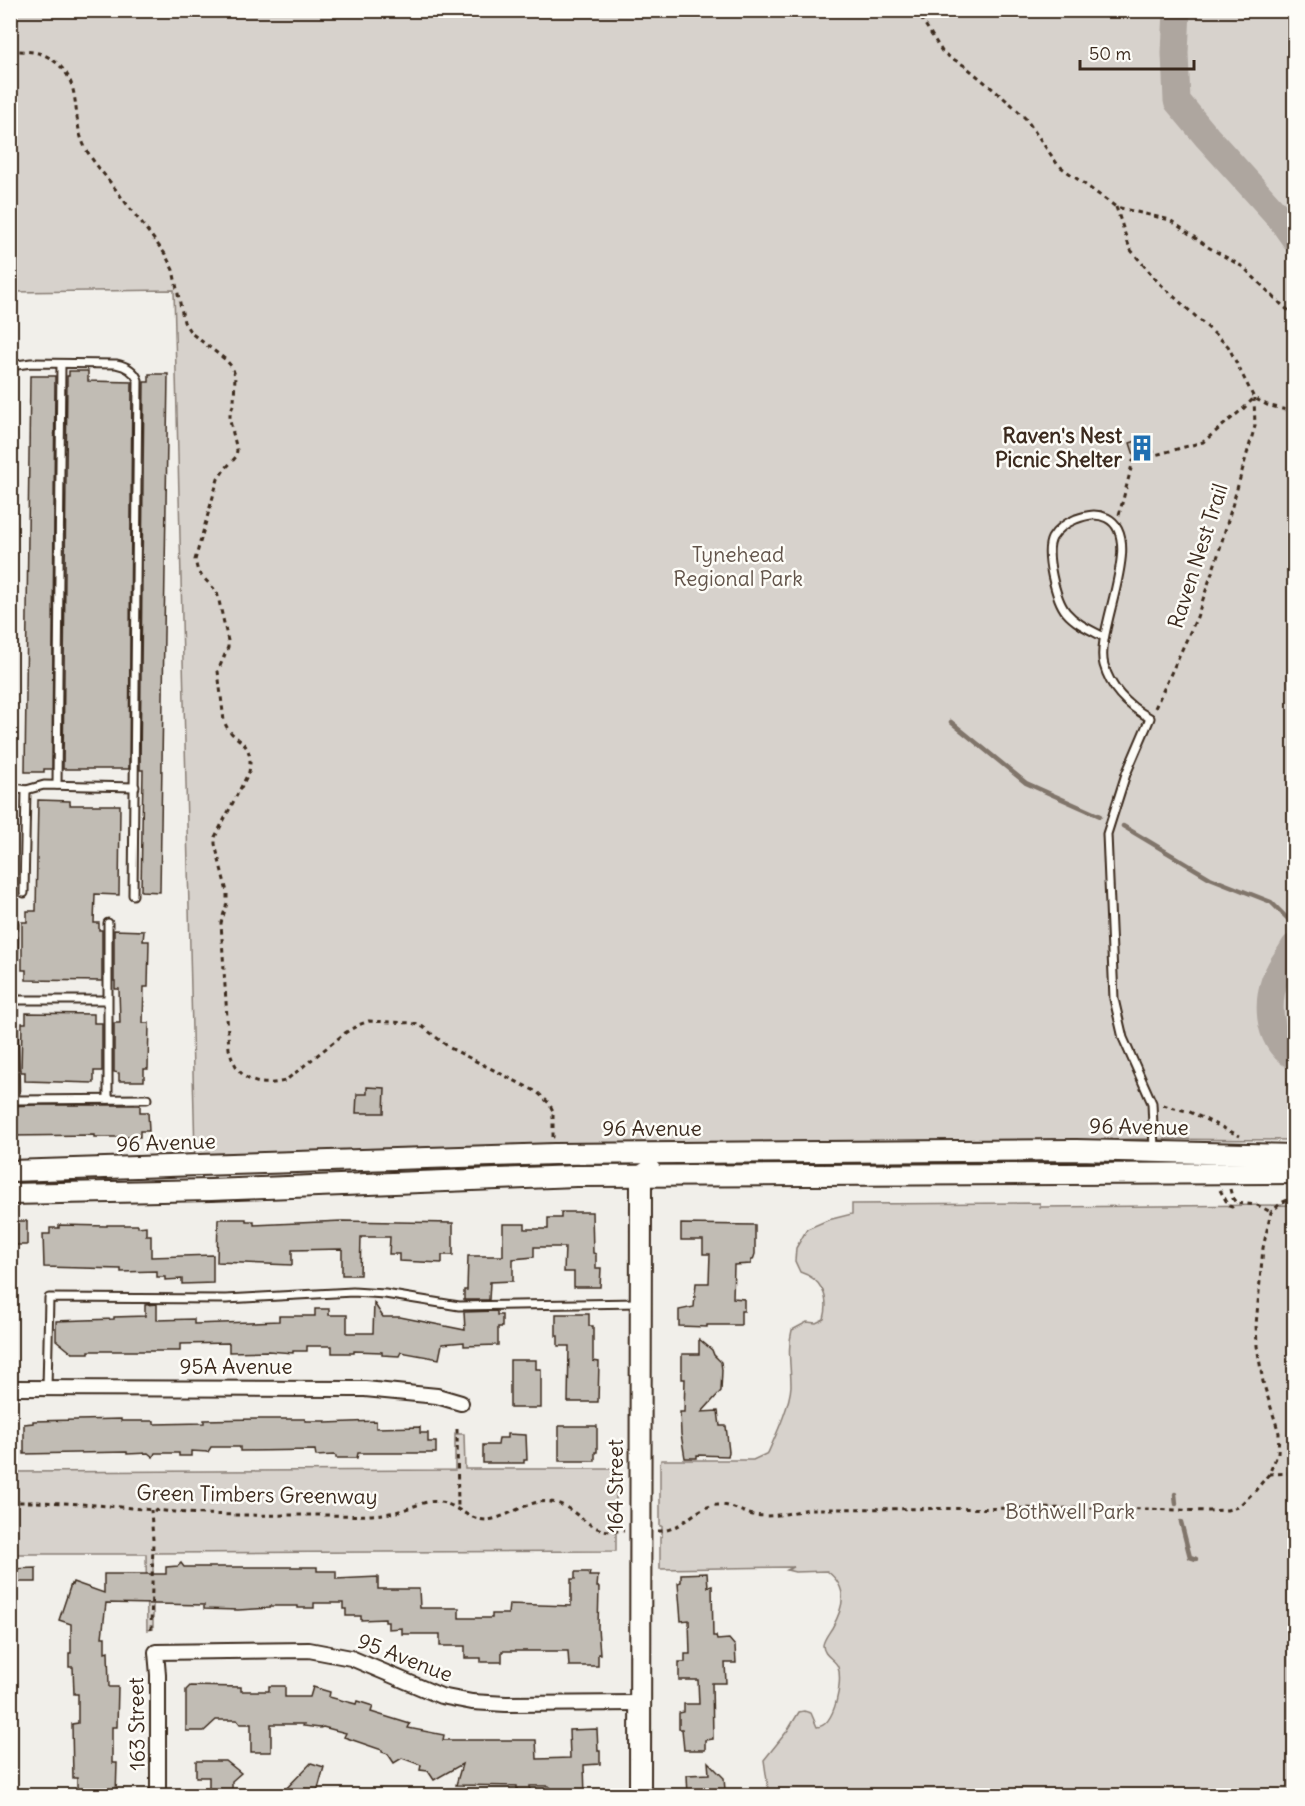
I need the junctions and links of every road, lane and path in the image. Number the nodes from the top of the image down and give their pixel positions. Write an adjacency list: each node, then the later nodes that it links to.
1 (916, 10): 3 (path)
2 (10, 51): 26 (path)
3 (1116, 207): 4 (path); 7 (path)
4 (1294, 315)
5 (61, 364): 6 (lane); 12 (lane); 13 (lane)
6 (10, 366)
7 (1254, 398): 8 (path); 9 (path); 11 (path, Raven Nest Trail)
8 (1294, 412)
9 (1112, 521): 10 (lane); 10 (lane)
10 (1104, 637): 11 (lane)
11 (1150, 718): 25 (lane)
12 (57, 786): 13 (lane); 15 (lane)
13 (135, 786): 17 (lane)
14 (10, 787): 15 (lane)
15 (26, 790): 16 (lane)
16 (24, 893)
17 (133, 895)
18 (14, 922): 20 (lane)
19 (108, 923): 21 (lane)
20 (12, 1000): 21 (lane); 24 (lane)
21 (107, 1000): 22 (lane)
22 (108, 1099): 23 (lane); 24 (lane)
23 (147, 1099)
24 (13, 1100)
25 (1152, 1102): 27 (path); 28 (lane)
26 (553, 1137)
27 (1245, 1138)
28 (1154, 1151): 29 (main road, 96 Avenue); 30 (main road, 96 Avenue)
29 (675, 1153): 31 (main road, 96 Avenue); 33 (main road)
30 (1294, 1155)
31 (10, 1171)
32 (1294, 1173): 33 (main road)
33 (640, 1176): 35 (main road); 38 (main road, 164 Street)
34 (1230, 1191): 37 (path)
35 (10, 1194)
36 (1294, 1197): 37 (path)
37 (1271, 1212): 44 (path)
38 (641, 1303): 39 (lane); 52 (main road, 164 Street)
39 (47, 1388): 40 (street, 95A Avenue); 41 (street, 95A Avenue)
40 (10, 1389)
41 (461, 1403)
42 (457, 1429): 47 (path)
43 (1294, 1473): 44 (path)
44 (1269, 1474): 49 (path)
45 (10, 1502): 46 (path, Green Timbers Greenway)
46 (151, 1510): 47 (path, Green Timbers Greenway); 50 (path)
47 (458, 1511): 48 (path, Green Timbers Greenway)
48 (631, 1531)
49 (654, 1531)
50 (151, 1630)
51 (156, 1652): 52 (street, 95 Avenue); 53 (street, 163 Street)
52 (640, 1703): 54 (main road, 164 Street)
53 (158, 1796)
54 (639, 1796)

